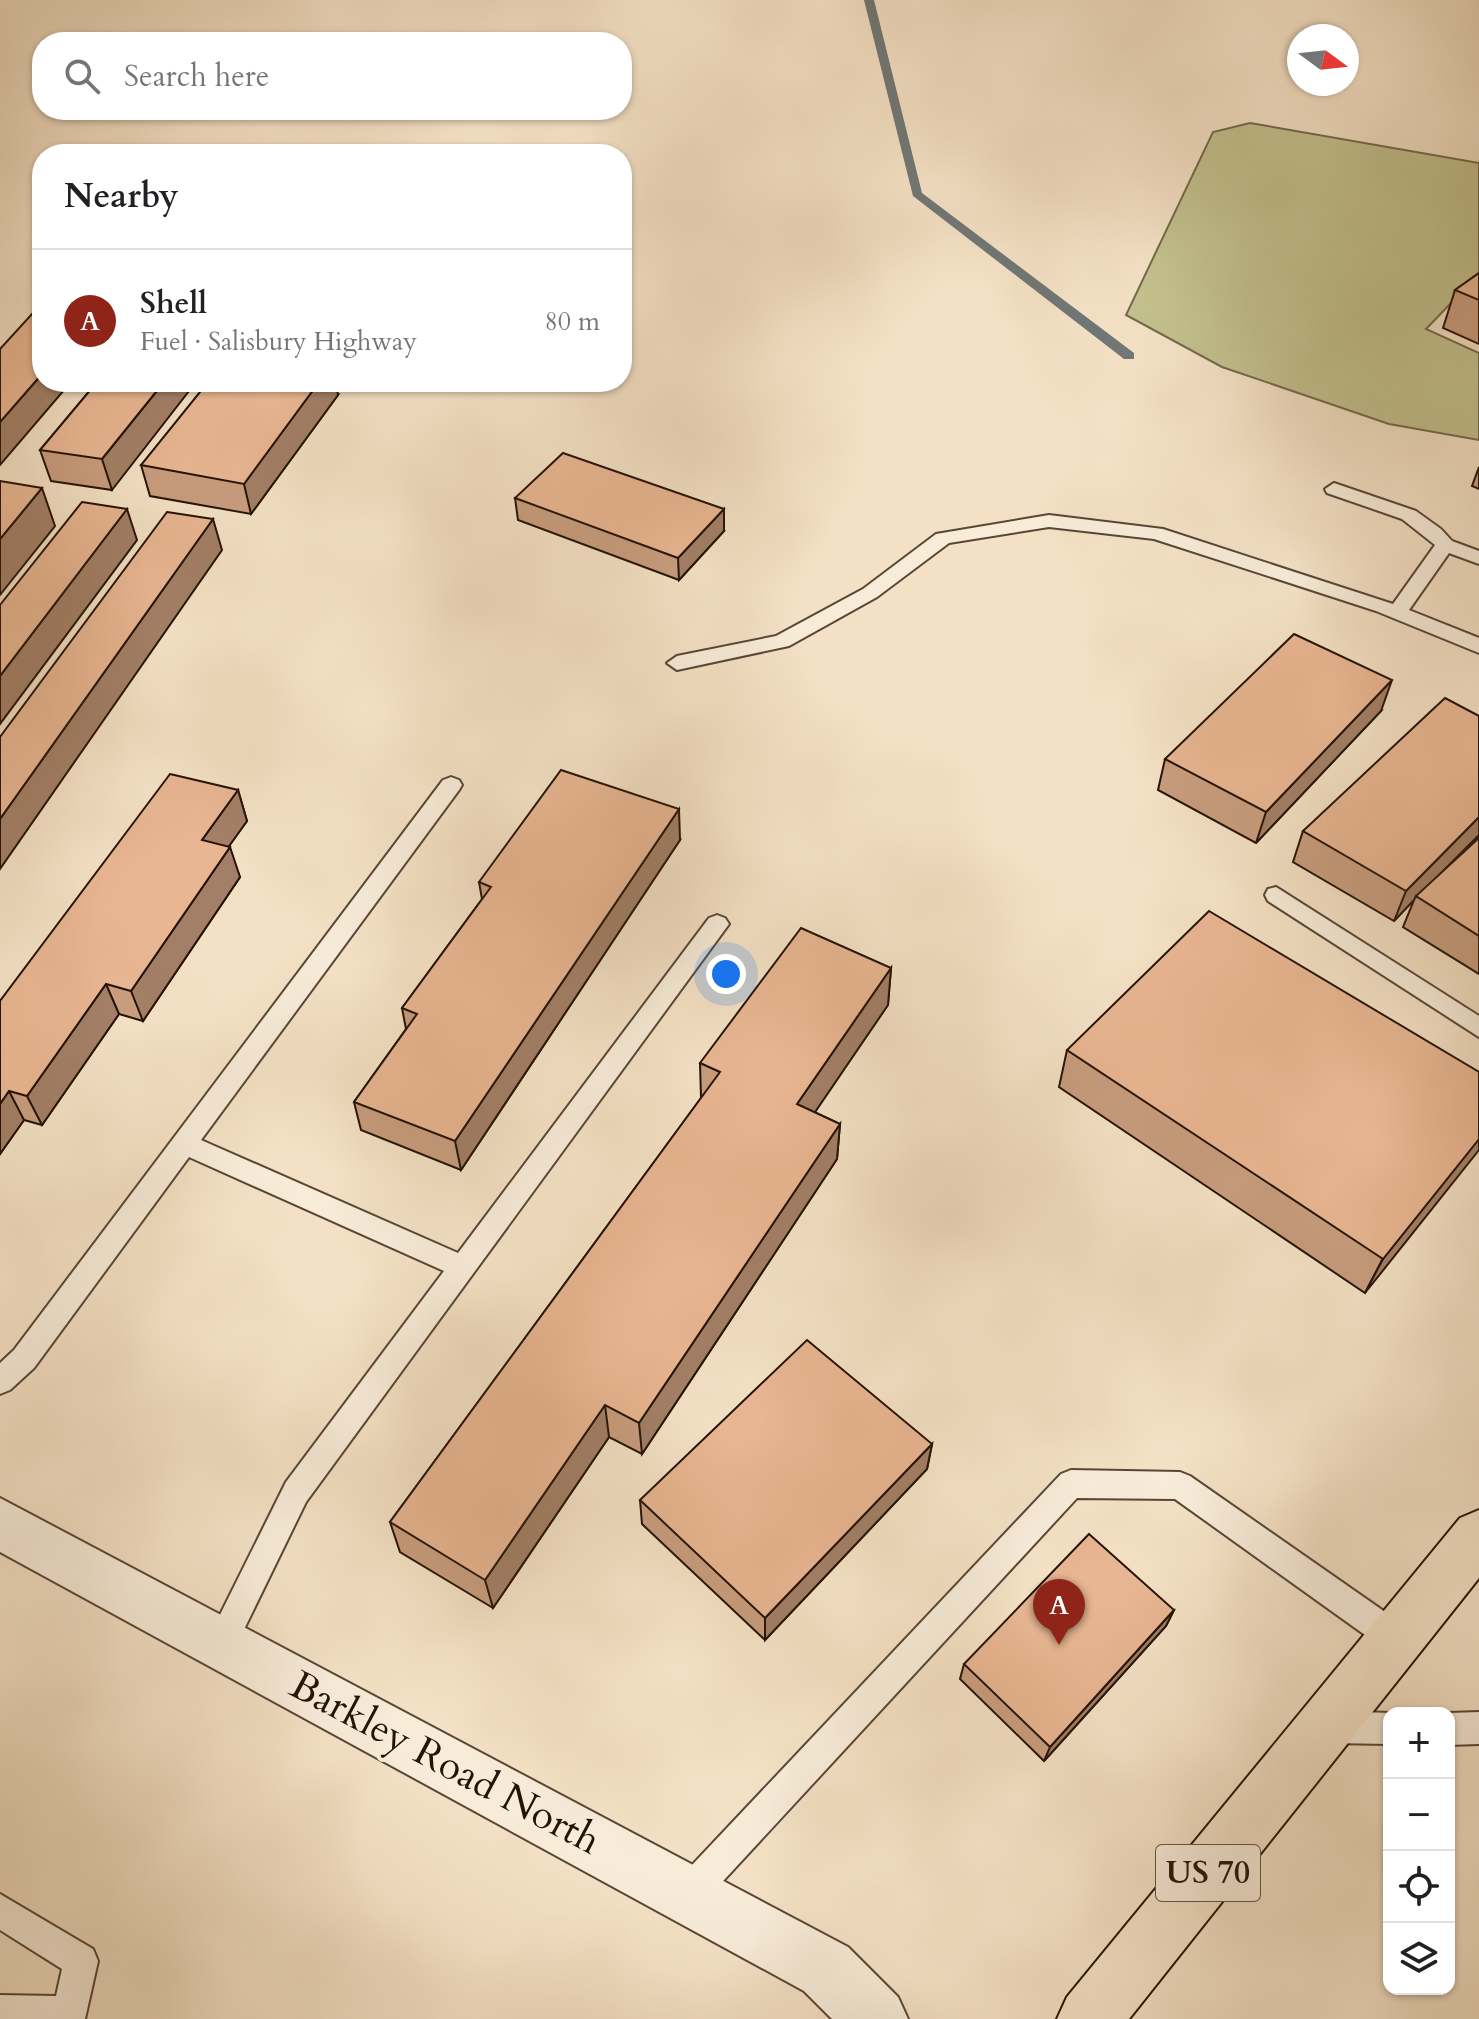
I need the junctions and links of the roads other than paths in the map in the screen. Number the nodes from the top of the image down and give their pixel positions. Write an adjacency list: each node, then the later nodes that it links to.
1 (1334, 489): 2 (lane)
2 (1445, 545): 3 (lane); 4 (lane)
3 (1479, 558)
4 (1397, 613): 5 (lane); 6 (lane)
5 (1479, 646)
6 (677, 663)
7 (451, 785): 11 (lane)
8 (1276, 895): 10 (lane)
9 (717, 924): 12 (lane)
10 (1479, 1028)
11 (184, 1144): 12 (lane); 13 (lane)
12 (463, 1267): 17 (lane)
13 (0, 1381)
14 (0, 1524): 17 (street, Barkley Road North)
15 (1479, 1536): 16 (highway, US 70)
16 (1397, 1639): 18 (highway, US 70); 22 (lane)
17 (221, 1643): 22 (street, Barkley Road North)
18 (1327, 1727): 19 (lane); 27 (highway, US 70)
19 (1383, 1728)
20 (1479, 1728): 21 (lane)
21 (1455, 1729)
22 (688, 1894): 26 (street, Barkley Road North)
23 (0, 1911): 25 (lane)
24 (0, 2012): 25 (lane)
25 (68, 2016)
26 (876, 2019)
27 (1089, 2019)

